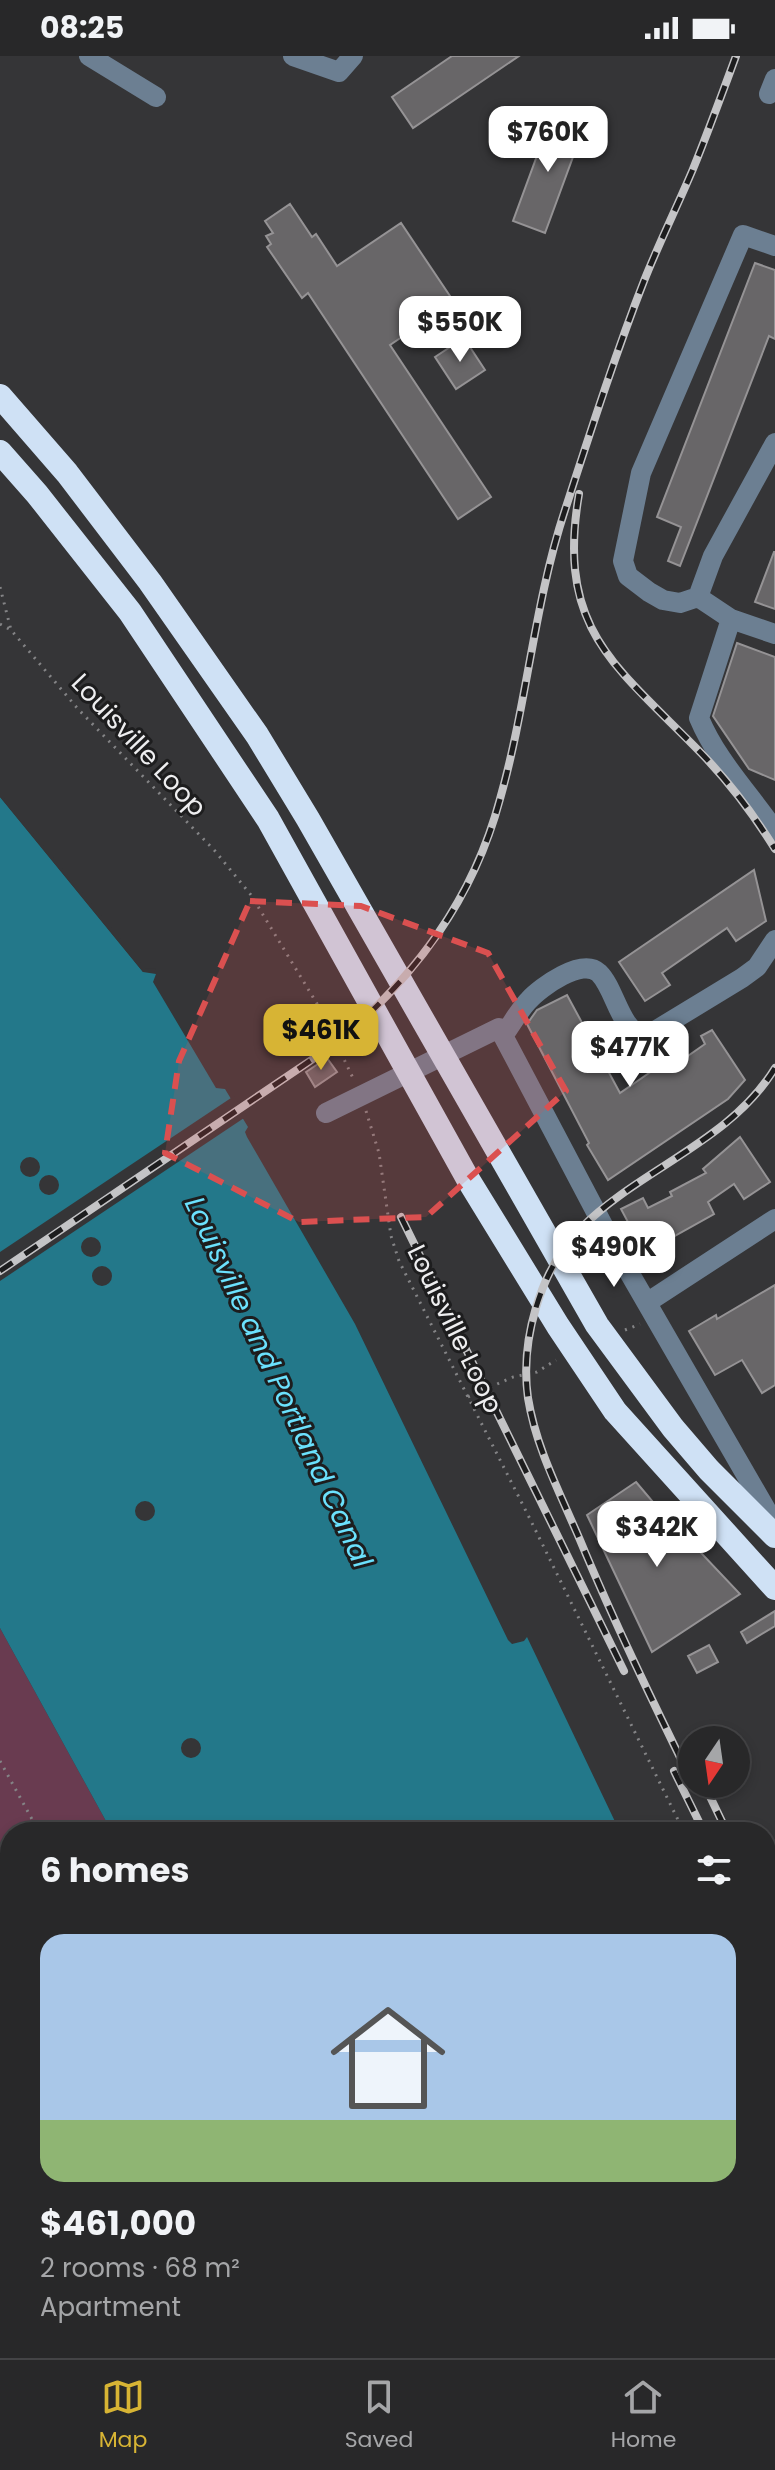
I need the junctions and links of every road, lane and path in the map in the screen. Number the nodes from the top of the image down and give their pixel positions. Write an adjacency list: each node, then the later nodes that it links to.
1 (89, 56): 4 (street)
2 (293, 56): 3 (street)
3 (353, 56)
4 (156, 97)
5 (775, 246): 10 (street)
6 (0, 396): 22 (highway)
7 (775, 443): 10 (street)
8 (0, 452): 23 (highway)
9 (0, 587): 13 (path, Louisville Loop)
10 (698, 597): 11 (street)
11 (731, 619): 14 (street); 15 (street)
12 (0, 624): 13 (path)
13 (11, 630): 18 (path, Louisville Loop)
14 (775, 634)
15 (775, 831)
16 (775, 940): 17 (street)
17 (501, 1032): 18 (street); 21 (street)
18 (361, 1096): 19 (street); 26 (path, Louisville Loop)
19 (326, 1113)
20 (775, 1219): 21 (street)
21 (648, 1302): 22 (street)
22 (774, 1524)
23 (775, 1588)
24 (0, 1761): 25 (path)
25 (34, 1822)
26 (679, 1822)

